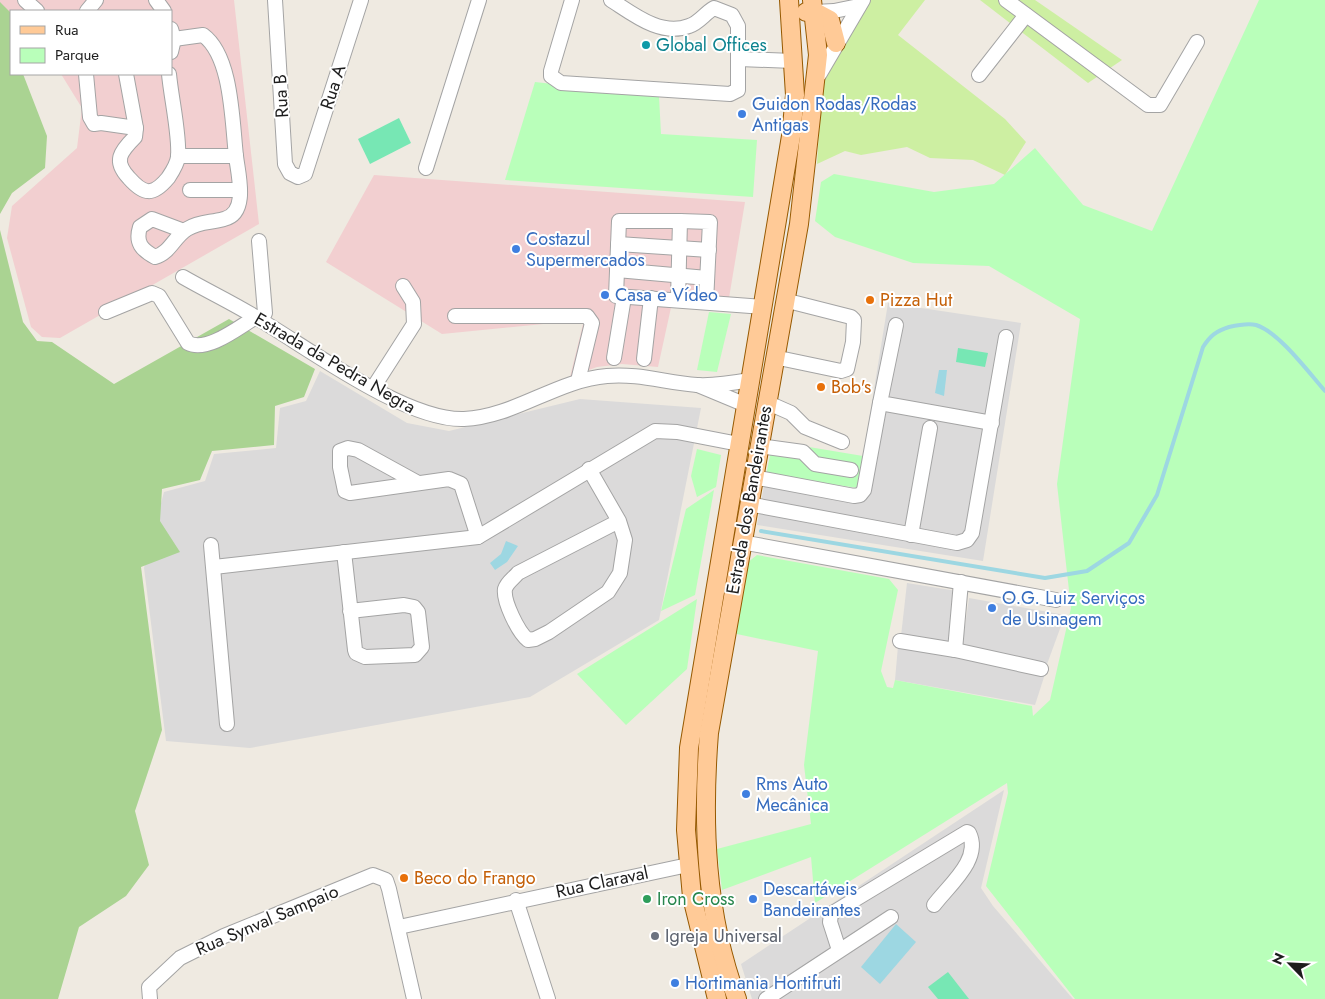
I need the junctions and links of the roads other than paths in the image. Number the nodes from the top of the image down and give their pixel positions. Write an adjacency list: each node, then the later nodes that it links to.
1 (25, 0): 12 (street)
2 (96, 0): 13 (street)
3 (275, 0): 29 (street, Rua B)
4 (361, 0): 29 (street, Rua A)
5 (479, 0): 28 (street)
6 (572, 0): 18 (street)
7 (611, 0): 18 (street)
8 (1006, 0): 14 (street)
9 (861, 3): 11 (street); 17 (street)
10 (786, 4): 11 (main road); 19 (main road, Estrada dos Bandeirantes)
11 (814, 6): 17 (main road); 24 (main road, Estrada dos Bandeirantes)
12 (36, 10)
13 (88, 10)
14 (1026, 15): 16 (street); 23 (street)
15 (172, 40): 27 (street)
16 (1197, 42)
17 (836, 43): 24 (street)
18 (739, 55): 19 (street)
19 (793, 56): 48 (main road, Estrada dos Bandeirantes)
20 (86, 75): 25 (street)
21 (126, 75): 25 (street)
22 (169, 75): 26 (street)
23 (979, 75)
24 (817, 79): 46 (main road, Estrada dos Bandeirantes)
25 (136, 128): 26 (street)
26 (178, 156): 27 (street)
27 (236, 156): 31 (street)
28 (426, 168)
29 (305, 174)
30 (190, 190): 31 (street)
31 (240, 190): 33 (street)
32 (680, 221): 35 (street); 36 (street); 37 (street)
33 (184, 231)
34 (259, 241): 51 (street)
35 (618, 244): 36 (street); 38 (street)
36 (679, 247): 37 (street); 39 (street)
37 (709, 250): 41 (street)
38 (617, 270): 39 (street); 43 (street)
39 (678, 274): 41 (street); 45 (street)
40 (183, 277): 51 (street, Estrada da Pedra Negra)
41 (708, 278): 47 (street)
42 (403, 286): 60 (street)
43 (624, 297): 44 (street); 55 (street)
44 (651, 298): 45 (street); 56 (street)
45 (678, 299): 47 (street)
46 (784, 300): 54 (main road, Estrada dos Bandeirantes); 54 (street)
47 (706, 302): 48 (street)
48 (764, 307): 57 (main road, Estrada dos Bandeirantes)
49 (106, 312): 51 (street)
50 (455, 316): 58 (street)
51 (258, 319): 60 (street, Estrada da Pedra Negra)
52 (896, 325): 62 (street)
53 (1006, 337): 64 (street)
54 (774, 357): 61 (main road, Estrada dos Bandeirantes)
55 (614, 358)
56 (644, 359)
57 (750, 380): 59 (street, Estrada da Pedra Negra); 63 (main road, Estrada dos Bandeirantes)
58 (578, 381): 59 (street, Estrada da Pedra Negra); 60 (street, Estrada da Pedra Negra)
59 (698, 385): 63 (street, Estrada da Pedra Negra)
60 (373, 388)
61 (766, 402): 66 (street); 68 (main road, Estrada dos Bandeirantes)
62 (880, 403): 64 (street); 71 (street)
63 (746, 405): 67 (main road, Estrada dos Bandeirantes)
64 (992, 423): 75 (street)
65 (930, 428): 75 (street)
66 (842, 442)
67 (739, 444): 69 (street); 88 (main road, Estrada dos Bandeirantes)
68 (759, 446): 70 (street); 71 (main road, Estrada dos Bandeirantes)
69 (589, 469): 74 (street); 76 (street)
70 (850, 470)
71 (753, 477): 73 (main road, Estrada dos Bandeirantes)
72 (418, 483): 72 (street); 76 (street)
73 (748, 504): 75 (street); 77 (main road, Estrada dos Bandeirantes)
74 (619, 521): 74 (street)
75 (911, 535)
76 (478, 537): 79 (street)
77 (741, 542): 81 (street); 98 (main road, Estrada dos Bandeirantes)
78 (211, 545): 80 (street)
79 (344, 552): 80 (street); 83 (street)
80 (214, 567): 87 (street)
81 (961, 582): 82 (street); 85 (street)
82 (1056, 600)
83 (350, 611): 83 (street)
84 (900, 641): 85 (street)
85 (955, 650): 86 (street)
86 (1041, 669)
87 (227, 724)
88 (688, 864): 89 (street, Rua Claraval); 97 (main road, Estrada dos Bandeirantes)
89 (516, 900): 92 (street, Rua Claraval); 96 (street)
90 (934, 905): 93 (street)
91 (891, 917): 93 (street)
92 (399, 927): 94 (street, Rua Synval Sampaio); 95 (street)
93 (839, 950): 99 (street)
94 (149, 993)
95 (414, 999)
96 (548, 999)
97 (714, 999)
98 (736, 999)
99 (766, 999)

